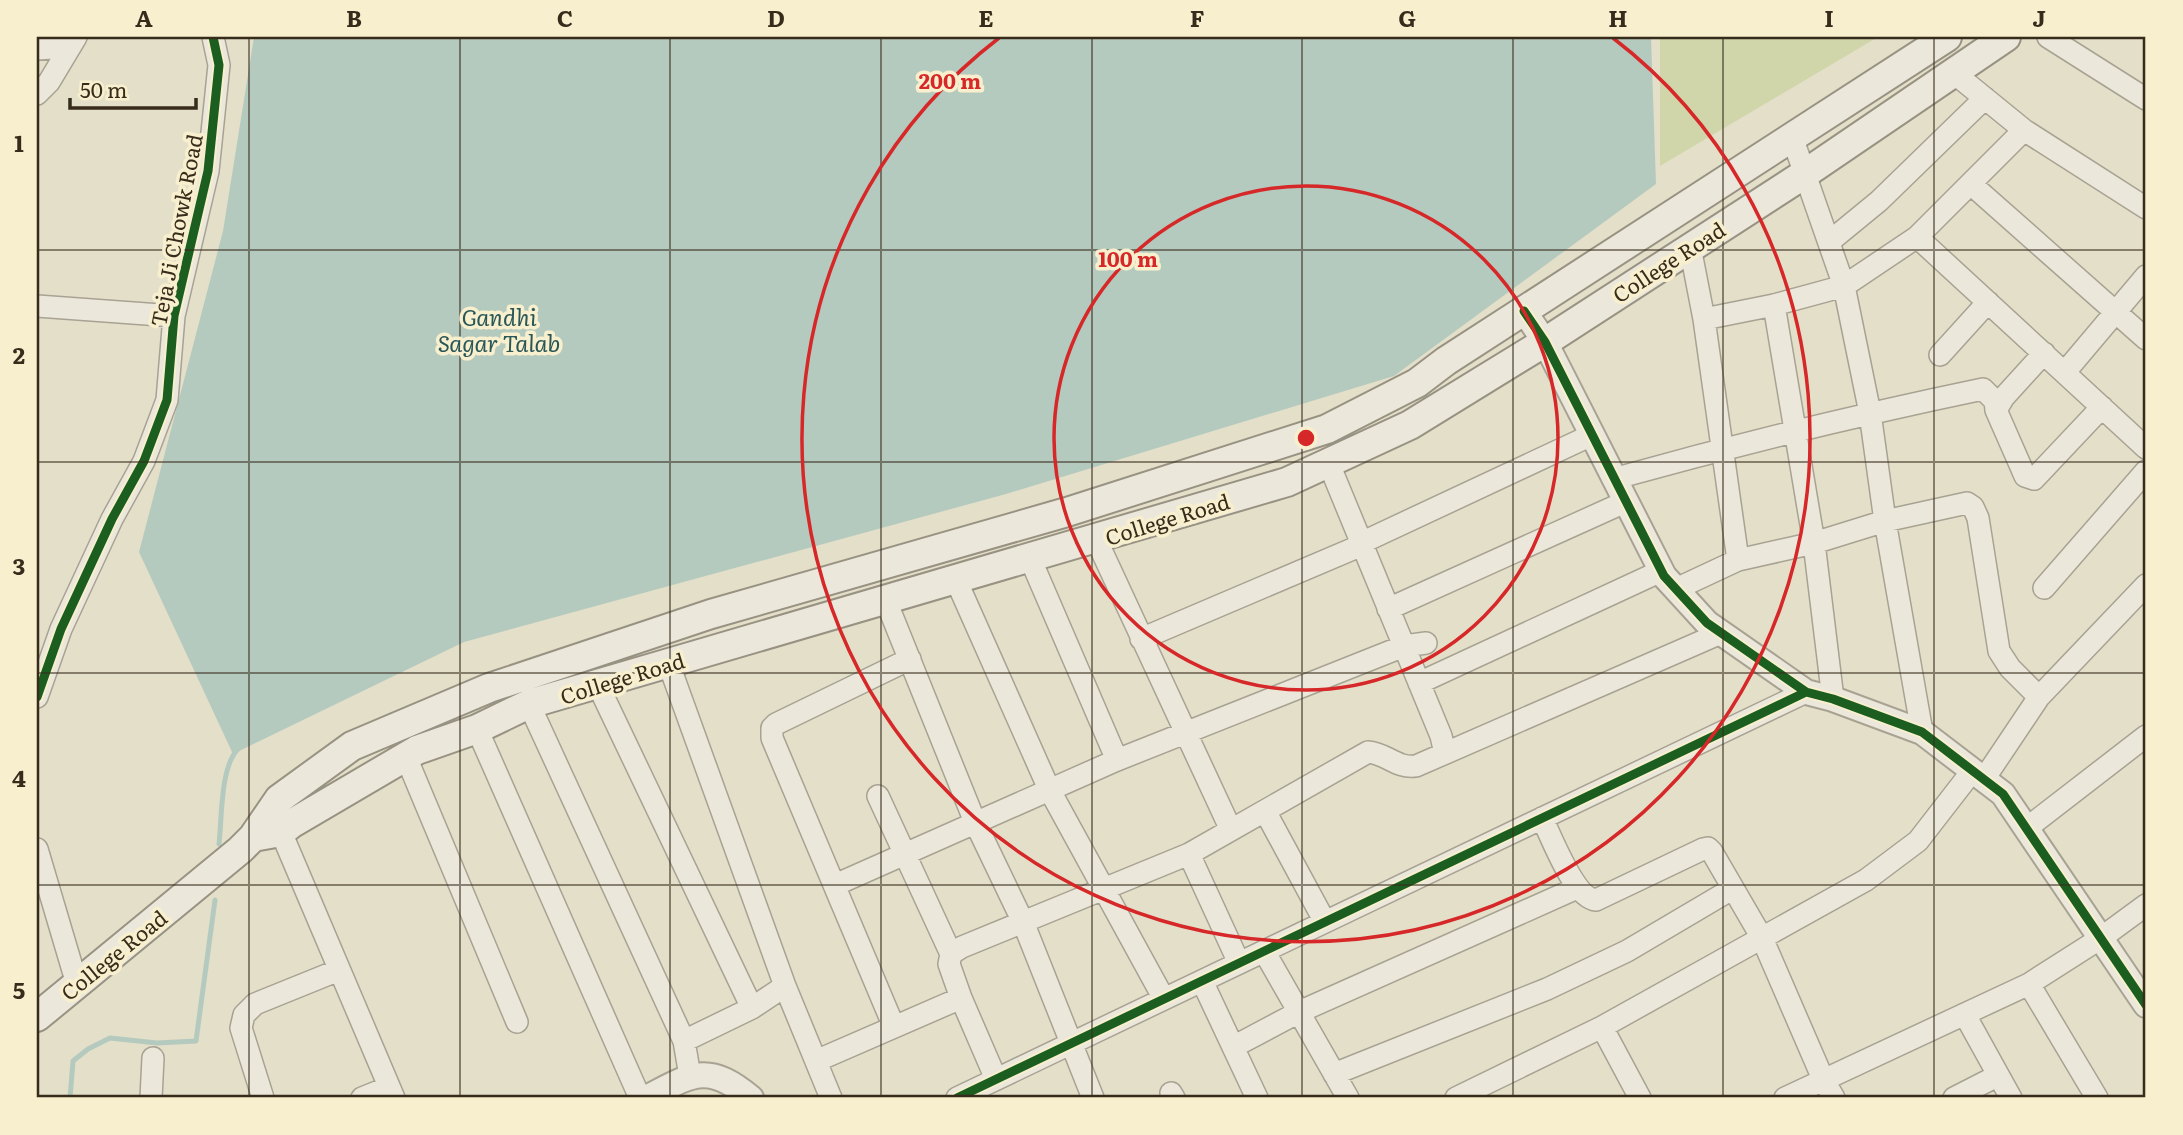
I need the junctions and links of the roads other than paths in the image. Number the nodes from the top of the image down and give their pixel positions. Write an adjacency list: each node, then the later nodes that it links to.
1 (213, 37): 26 (street, Teja Ji Chowk Road)
2 (1947, 37): 12 (main road, College Road)
3 (2006, 37): 7 (main road, College Road)
4 (2048, 37): 10 (street)
5 (73, 42): 6 (street); 8 (street)
6 (37, 49)
7 (1954, 72): 9 (street); 13 (main road, College Road)
8 (37, 94)
9 (1985, 98): 11 (street); 17 (street)
10 (2146, 99)
11 (2024, 130): 14 (street); 15 (street)
12 (1792, 137): 13 (street); 24 (main road, College Road)
13 (1806, 173): 17 (street); 18 (main road, College Road)
14 (1972, 185): 16 (street); 25 (street)
15 (2146, 208)
16 (1917, 237): 20 (street); 21 (street)
17 (1829, 242): 20 (street)
18 (1690, 247): 27 (street); 29 (main road, College Road)
19 (2146, 276): 25 (street)
20 (1844, 286): 22 (street); 35 (street)
21 (1988, 302): 30 (street); 31 (street)
22 (1774, 305): 27 (street); 36 (street)
23 (37, 306): 26 (street)
24 (1524, 311): 29 (street); 85 (main road, College Road)
25 (2115, 311): 28 (street); 32 (street)
26 (174, 316): 66 (street, Teja Ji Chowk Road)
27 (1704, 319): 39 (street)
28 (2146, 339)
29 (1545, 342): 40 (main road, College Road); 42 (street)
30 (2043, 353): 32 (street); 34 (street)
31 (1940, 355)
32 (2065, 372): 33 (street)
33 (2102, 407): 34 (street); 38 (street)
34 (1996, 410): 35 (street)
35 (1870, 413): 36 (street); 44 (street)
36 (1796, 430): 39 (street); 46 (street)
37 (1581, 440): 47 (street)
38 (2146, 448)
39 (1722, 449): 42 (street); 49 (street)
40 (1329, 464): 45 (main road, College Road); 47 (street)
41 (2146, 471): 53 (street)
42 (1613, 479): 43 (street)
43 (1625, 502): 51 (street); 55 (street)
44 (1885, 521): 46 (street); 65 (street); 70 (street)
45 (1096, 539): 48 (main road, College Road); 57 (street)
46 (1814, 543): 49 (street); 67 (street)
47 (1362, 545): 55 (street); 57 (street)
48 (1030, 558): 50 (main road, College Road); 75 (street)
49 (1738, 560): 51 (street)
50 (956, 580): 54 (main road, College Road); 77 (street)
51 (1669, 580): 56 (street); 63 (street)
52 (2146, 585): 65 (street)
53 (2044, 588)
54 (886, 601): 60 (street); 61 (main road, College Road)
55 (1388, 609): 59 (street)
56 (1721, 633): 64 (street); 73 (street)
57 (1141, 639): 71 (street)
58 (1426, 643): 59 (street)
59 (1404, 646): 63 (street); 71 (street)
60 (909, 659): 81 (street); 89 (street)
61 (668, 662): 62 (main road, College Road); 105 (street)
62 (597, 683): 68 (main road, College Road); 109 (street)
63 (1419, 683): 73 (street)
64 (1806, 692): 67 (street); 80 (street)
65 (2039, 696): 76 (street)
66 (37, 697)
67 (1833, 699): 70 (street)
68 (529, 704): 69 (main road, College Road); 116 (street)
69 (477, 729): 74 (main road, College Road); 130 (street)
70 (1922, 732): 76 (street)
71 (1184, 733): 75 (street); 83 (street)
72 (2146, 736): 82 (street)
73 (1445, 753): 79 (street)
74 (406, 757): 84 (main road, College Road); 113 (street)
75 (1116, 760): 77 (street)
76 (1978, 774): 82 (street); 96 (street)
77 (1049, 789): 81 (street); 91 (street)
78 (878, 796): 87 (street)
79 (1265, 811): 83 (street); 95 (street)
80 (1542, 818): 90 (street); 95 (street)
81 (975, 822): 87 (street); 94 (street)
82 (2027, 828): 97 (street)
83 (1231, 830): 88 (street)
84 (281, 832): 85 (main road, College Road); 101 (street)
85 (253, 837): 103 (main road, College Road)
86 (37, 849): 103 (street)
87 (904, 854): 89 (street); 99 (street)
88 (1189, 854): 91 (street); 100 (street)
89 (835, 885): 114 (street)
90 (1577, 888): 92 (street); 110 (street)
91 (1104, 889): 94 (street); 107 (street)
92 (1732, 889): 96 (street); 121 (street)
93 (2146, 905): 97 (street)
94 (1023, 922): 99 (street); 117 (street)
95 (1325, 922): 98 (street)
96 (1762, 938): 115 (street); 125 (street)
97 (2101, 938): 104 (street); 108 (street)
98 (1264, 951): 100 (street); 110 (street)
99 (951, 954): 106 (street)
100 (1240, 963): 102 (street)
101 (339, 970): 126 (street); 128 (street)
102 (1202, 981): 107 (street); 118 (street)
103 (77, 984): 112 (main road, College Road)
104 (2029, 984): 111 (street); 144 (street)
105 (785, 986): 109 (street); 120 (street)
106 (961, 998): 114 (street); 124 (street)
107 (1164, 999): 117 (street)
108 (2146, 1005)
109 (752, 1008): 116 (street)
110 (1299, 1012): 118 (street); 121 (street)
111 (1965, 1015): 123 (street); 125 (street)
112 (37, 1017)
113 (517, 1022)
114 (894, 1027): 120 (street)
115 (1602, 1027): 138 (street); 139 (street)
116 (684, 1041): 122 (street)
117 (1072, 1043): 124 (street); 135 (street)
118 (1233, 1046): 136 (street)
119 (153, 1058): 127 (street)
120 (816, 1061): 133 (street)
121 (1334, 1074): 137 (street)
122 (690, 1076): 131 (street); 132 (street)
123 (1997, 1076): 142 (street); 143 (street)
124 (996, 1079): 134 (street)
125 (1823, 1079): 140 (street); 141 (street)
126 (391, 1093): 129 (street)
127 (151, 1098)
128 (263, 1098)
129 (362, 1098)
130 (640, 1098)
131 (646, 1098)
132 (751, 1098)
133 (831, 1098)
134 (957, 1098)
135 (1093, 1098)
136 (1257, 1098)
137 (1348, 1098)
138 (1456, 1098)
139 (1640, 1098)
140 (1785, 1098)
141 (1834, 1098)
142 (1954, 1098)
143 (2011, 1098)
144 (2097, 1098)

